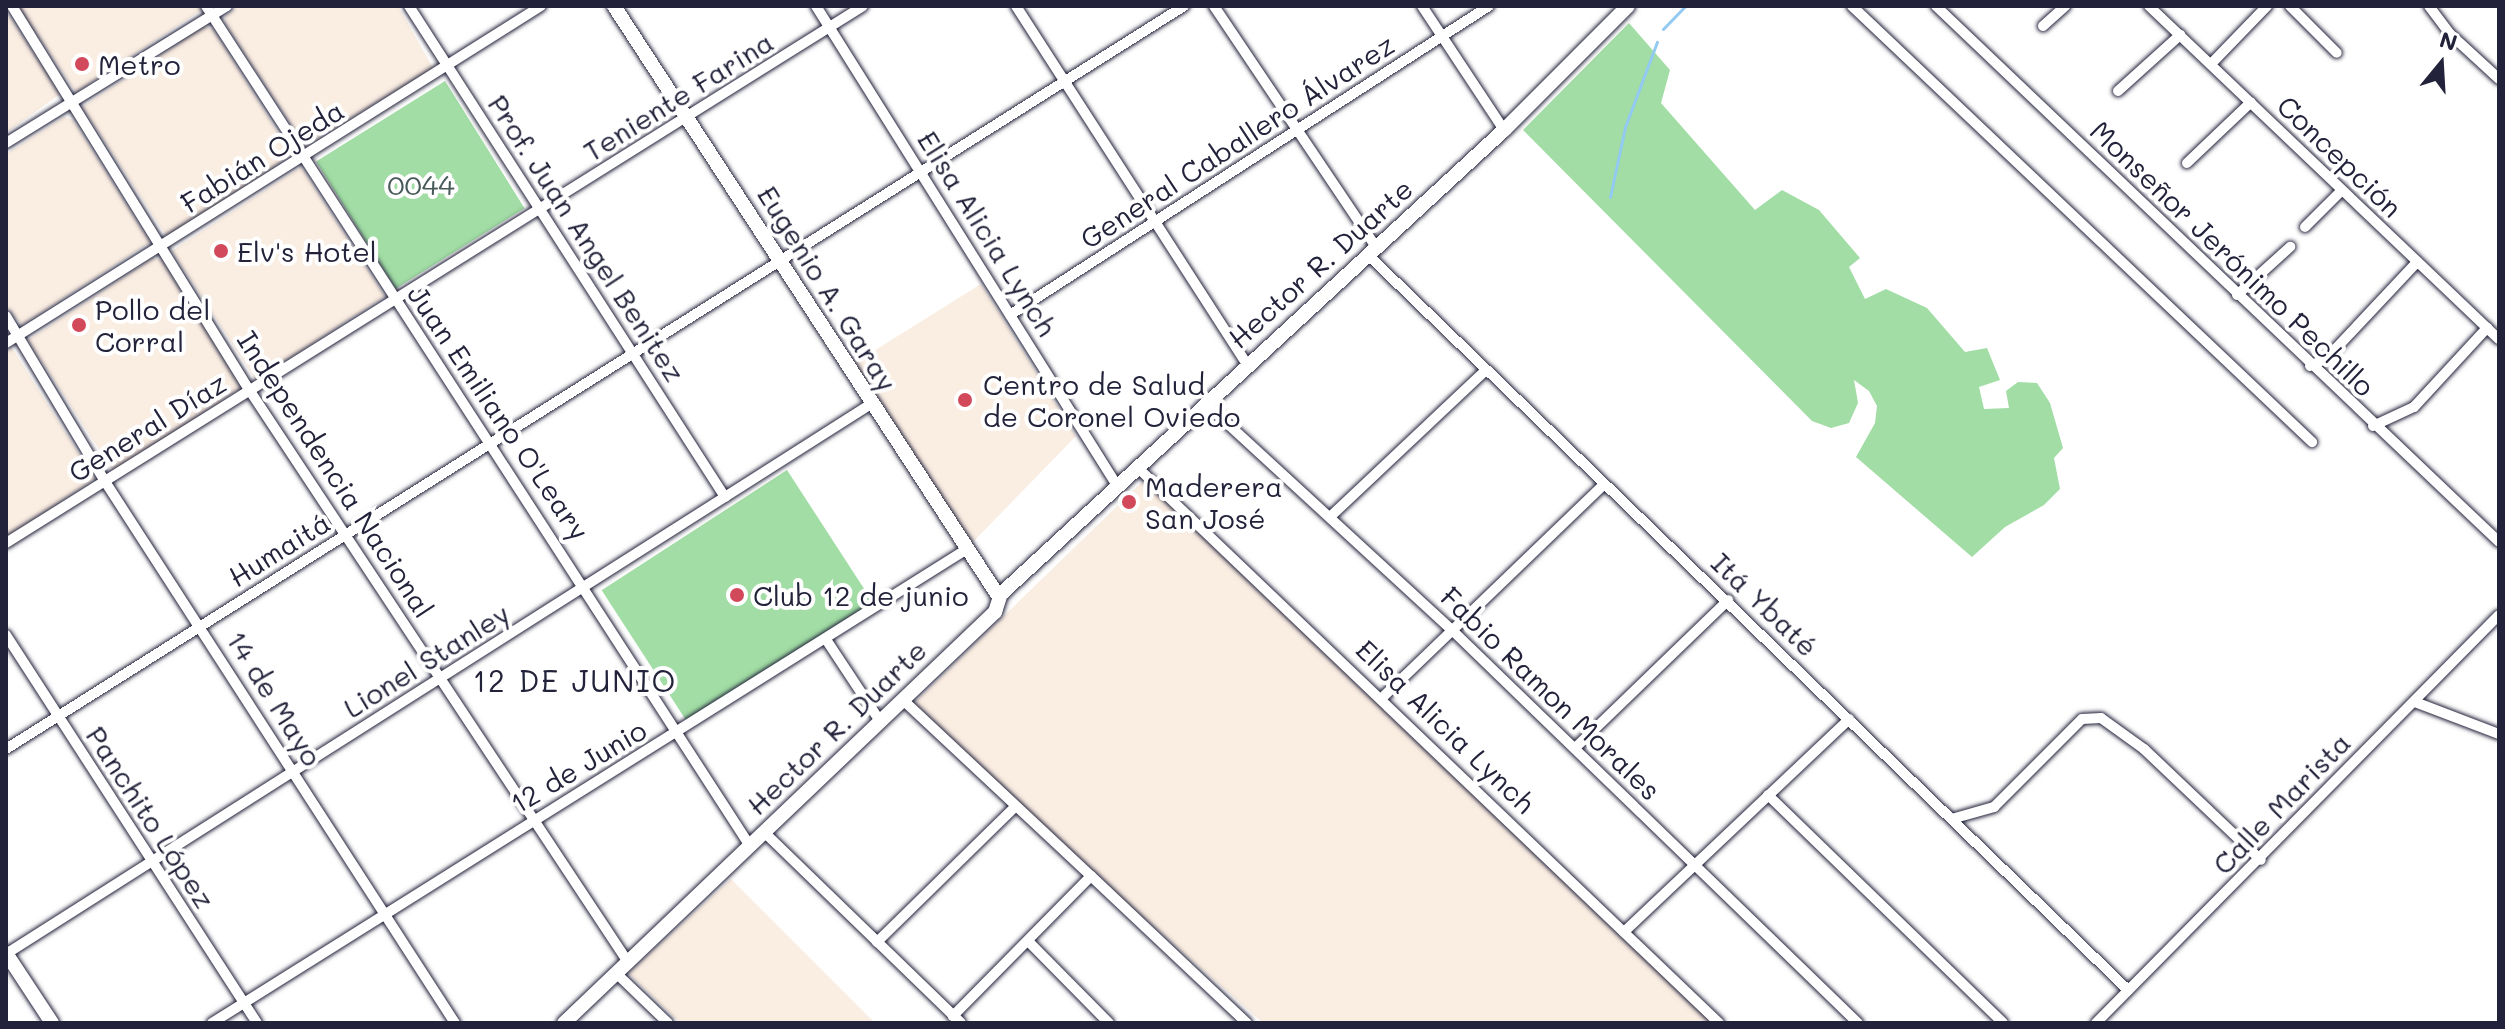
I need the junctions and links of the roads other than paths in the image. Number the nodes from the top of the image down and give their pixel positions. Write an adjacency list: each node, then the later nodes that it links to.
1 (12, 6): 32 (street, Independencia Nacional)
2 (227, 6): 21 (street)
3 (409, 6): 28 (street, Prof. Juan Angel Benitez)
4 (541, 6): 28 (street, Fabián Ojeda)
5 (614, 6): 34 (street, Eugenio A. Garay)
6 (816, 6): 23 (street, Elisa Alicia Lynch)
7 (863, 6): 23 (street, Teniente Farina)
8 (1016, 6): 30 (street)
9 (1184, 6): 30 (street, Humaitá)
10 (1214, 6): 36 (street, Itá Ybaté)
11 (1422, 6): 25 (street)
12 (1489, 6): 25 (street, General Caballero Álvarez)
13 (1628, 6): 35 (street, Hector R. Duarte)
14 (1852, 6): 66 (street)
15 (1936, 6): 50 (street, Monseñor Jerónimo Pechillo)
16 (2065, 6): 22 (street)
17 (2149, 6): 24 (street, Concepción)
18 (2267, 6): 27 (street)
19 (2290, 6): 26 (street)
20 (2429, 6): 29 (street)
21 (209, 11): 32 (street); 38 (street, Juan Emiliano O'Leary)
22 (2043, 26)
23 (830, 28): 34 (street, Teniente Farina); 40 (street, Elisa Alicia Lynch)
24 (2180, 35): 27 (street, Concepción); 31 (street)
25 (1444, 38): 35 (street); 36 (street, General Caballero Álvarez)
26 (2337, 53)
27 (2211, 64): 33 (street, Concepción)
28 (449, 68): 38 (street, Fabián Ojeda); 42 (street, Prof. Juan Angel Benitez)
29 (2499, 79)
30 (1065, 83): 40 (street, Humaitá); 43 (street)
31 (2118, 91)
32 (74, 101): 37 (street); 45 (street, Independencia Nacional)
33 (2251, 102): 39 (street); 41 (street, Concepción)
34 (689, 117): 42 (street, Teniente Farina); 49 (street, Eugenio A. Garay)
35 (1504, 130): 47 (street, Hector R. Duarte)
36 (1295, 133): 43 (street, General Caballero Álvarez); 47 (street, Itá Ybaté)
37 (6, 143)
38 (305, 158): 45 (street, Fabián Ojeda); 51 (street, Juan Emiliano O'Leary)
39 (2187, 163)
40 (923, 174): 49 (street, Humaitá); 52 (street, Elisa Alicia Lynch)
41 (2341, 191): 44 (street); 48 (street, Concepción)
42 (541, 211): 51 (street, Teniente Farina); 58 (street, Prof. Juan Angel Benitez)
43 (1155, 222): 52 (street, General Caballero Álvarez); 59 (street)
44 (2305, 227)
45 (162, 246): 55 (street, Fabián Ojeda); 62 (street, Independencia Nacional)
46 (2290, 247): 50 (street)
47 (1371, 250): 59 (street, Hector R. Duarte); 61 (street, Itá Ybaté)
48 (2417, 262): 54 (street, Concepción); 60 (street)
49 (781, 263): 58 (street, Humaitá); 64 (street, Eugenio A. Garay)
50 (2237, 295): 60 (street, Monseñor Jerónimo Pechillo)
51 (394, 298): 62 (street, General Díaz); 67 (street, Juan Emiliano O'Leary)
52 (1010, 315): 71 (street, Elisa Alicia Lynch)
53 (6, 316): 55 (street, 14 de Mayo)
54 (2487, 328): 56 (street, Concepción); 65 (street)
55 (18, 335): 57 (street, Fabián Ojeda); 69 (street, 14 de Mayo)
56 (2499, 339)
57 (6, 343)
58 (634, 354): 67 (street, Humaitá); 72 (street, Prof. Juan Angel Benitez)
59 (1247, 364): 63 (street, Hector R. Duarte)
60 (2310, 366): 65 (street, Monseñor Jerónimo Pechillo)
61 (1484, 372): 70 (street, Itá Ybaté); 73 (street)
62 (250, 391): 69 (street, General Díaz); 74 (street, Independencia Nacional)
63 (1205, 403): 68 (street, Hector R. Duarte); 73 (street, Fabio Ramon Morales)
64 (871, 404): 72 (street, Lionel Stanley); 77 (street, Eugenio A. Garay)
65 (2373, 426): 75 (street, Monseñor Jerónimo Pechillo)
66 (2312, 442)
67 (491, 443): 74 (street, Humaitá); 78 (street, Juan Emiliano O'Leary)
68 (1137, 467): 71 (street, Hector R. Duarte); 87 (street, Elisa Alicia Lynch)
69 (106, 483): 76 (street, General Díaz); 82 (street, 14 de Mayo)
70 (1603, 485): 80 (street, Itá Ybaté); 83 (street)
71 (1118, 487): 79 (street, Hector R. Duarte)
72 (725, 497): 78 (street, Lionel Stanley)
73 (1330, 517): 83 (street, Fabio Ramon Morales)
74 (348, 534): 82 (street, Humaitá); 86 (street, Independencia Nacional)
75 (2499, 542)
76 (6, 543)
77 (967, 549): 79 (street, Eugenio A. Garay); 85 (street, 12 de Junio)
78 (586, 585): 86 (street, Lionel Stanley); 93 (street, Juan Emiliano O'Leary)
79 (999, 597): 88 (street, Hector R. Duarte)
80 (1728, 600): 91 (street, Itá Ybaté); 95 (street)
81 (2499, 615): 89 (street, Calle Marista)
82 (202, 626): 90 (street, Humaitá); 97 (street, 14 de Mayo)
83 (1453, 631): 87 (street); 95 (street, Fabio Ramon Morales)
84 (6, 635): 90 (street, Panchito López)
85 (827, 641): 92 (street); 93 (street, 12 de Junio)
86 (441, 680): 97 (street, Lionel Stanley); 101 (street, Independencia Nacional)
87 (1383, 697): 109 (street, Elisa Alicia Lynch)
88 (903, 700): 92 (street, Hector R. Duarte); 99 (street)
89 (2415, 702): 94 (street); 104 (street, Calle Marista)
90 (58, 716): 96 (street, Humaitá); 105 (street, Panchito López)
91 (1849, 719): 98 (street); 100 (street, Itá Ybaté)
92 (880, 721): 102 (street, Hector R. Duarte)
93 (678, 732): 101 (street, 12 de Junio); 103 (street, Juan Emiliano O'Leary)
94 (2499, 734)
95 (1575, 748): 106 (street, Fabio Ramon Morales)
96 (6, 749)
97 (294, 771): 105 (street, Lionel Stanley); 108 (street, 14 de Mayo)
98 (1768, 795): 106 (street); 128 (street)
99 (1016, 806): 107 (street); 111 (street)
100 (1955, 818): 104 (street); 115 (street, Itá Ybaté)
101 (531, 822): 108 (street, 12 de Junio); 113 (street, Independencia Nacional)
102 (764, 832): 103 (street, Hector R. Duarte); 111 (street)
103 (750, 846): 113 (street, Hector R. Duarte)
104 (2261, 860): 115 (street, Calle Marista)
105 (150, 861): 112 (street, Lionel Stanley); 116 (street, Panchito López)
106 (1694, 866): 109 (street); 127 (street, Fabio Ramon Morales)
107 (1091, 876): 110 (street); 125 (street)
108 (385, 914): 116 (street, 12 de Junio); 121 (street, 14 de Mayo)
109 (1624, 932): 126 (street, Elisa Alicia Lynch)
110 (1028, 941): 117 (street); 124 (street)
111 (877, 942): 117 (street)
112 (6, 953): 118 (street)
113 (628, 962): 114 (street, Hector R. Duarte)
114 (616, 973): 122 (street, Hector R. Duarte); 123 (street)
115 (2128, 990): 129 (street, Calle Marista)
116 (243, 1002): 119 (street, 12 de Junio); 120 (street, Panchito López)
117 (957, 1019)
118 (52, 1023)
119 (212, 1023)
120 (257, 1023)
121 (455, 1023)
122 (564, 1023)
123 (668, 1023)
124 (1109, 1023)
125 (1247, 1023)
126 (1719, 1023)
127 (1858, 1023)
128 (2003, 1023)
129 (2096, 1023)

